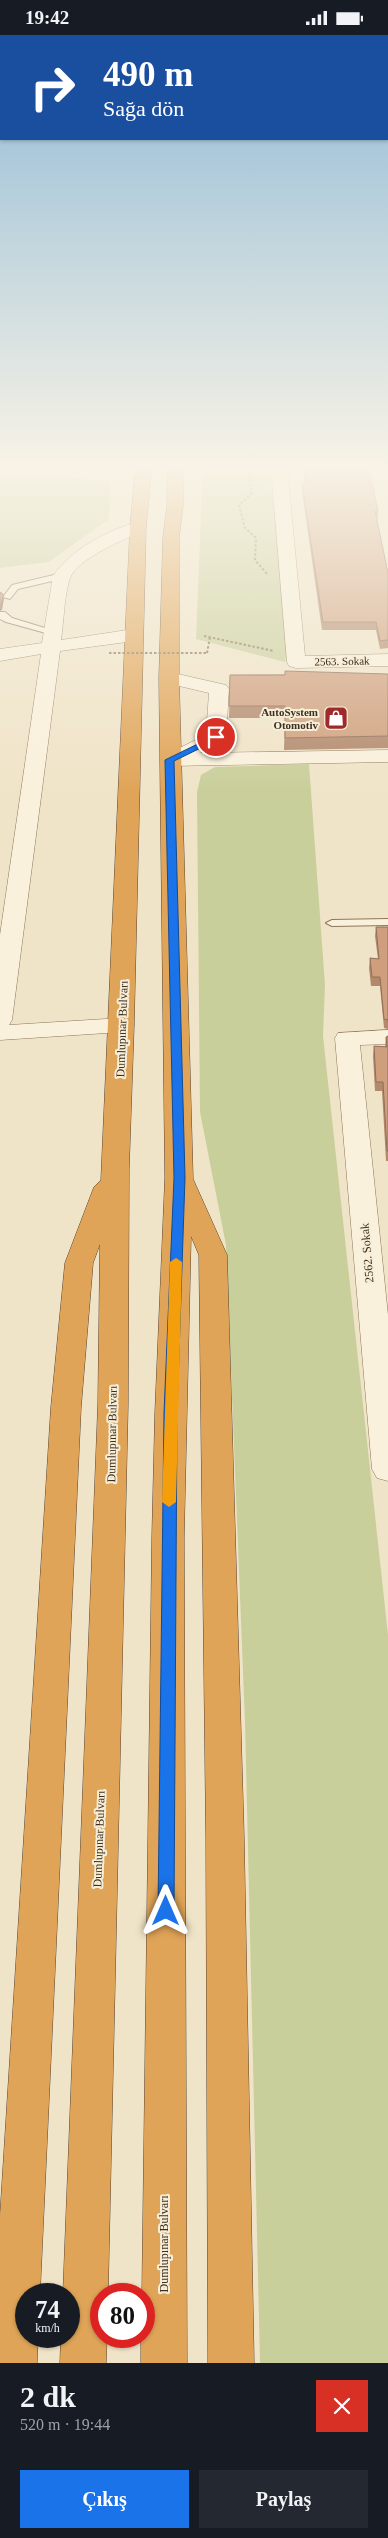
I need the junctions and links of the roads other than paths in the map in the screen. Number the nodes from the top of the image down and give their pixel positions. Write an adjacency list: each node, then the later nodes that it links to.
1 (136, 575): 7 (highway, Dumlupınar Bulvarı)
2 (170, 575): 11 (highway, Dumlupınar Bulvarı)
3 (288, 575): 10 (street, 2563. Sokak)
4 (62, 576): 5 (lane); 8 (street)
5 (7, 597)
6 (2, 614): 8 (lane)
7 (134, 635): 8 (street); 17 (highway, Dumlupınar Bulvarı)
8 (52, 640): 9 (street); 16 (street)
9 (0, 655)
10 (388, 660)
11 (169, 678): 13 (highway, Dumlupınar Bulvarı); 13 (street)
12 (388, 756): 13 (street)
13 (170, 760): 21 (highway, Dumlupınar Bulvarı)
14 (332, 923): 15 (lane)
15 (388, 923)
16 (0, 1020)
17 (122, 1025): 18 (street); 20 (highway, Dumlupınar Bulvarı)
18 (0, 1033)
19 (388, 1037): 22 (street, 2562. Sokak)
20 (115, 1169): 23 (highway); 24 (highway, Dumlupınar Bulvarı)
21 (179, 1178): 25 (highway, Dumlupınar Bulvarı); 26 (highway)
22 (388, 1469)
23 (14, 2363)
24 (83, 2363)
25 (164, 2363)
26 (231, 2363)

